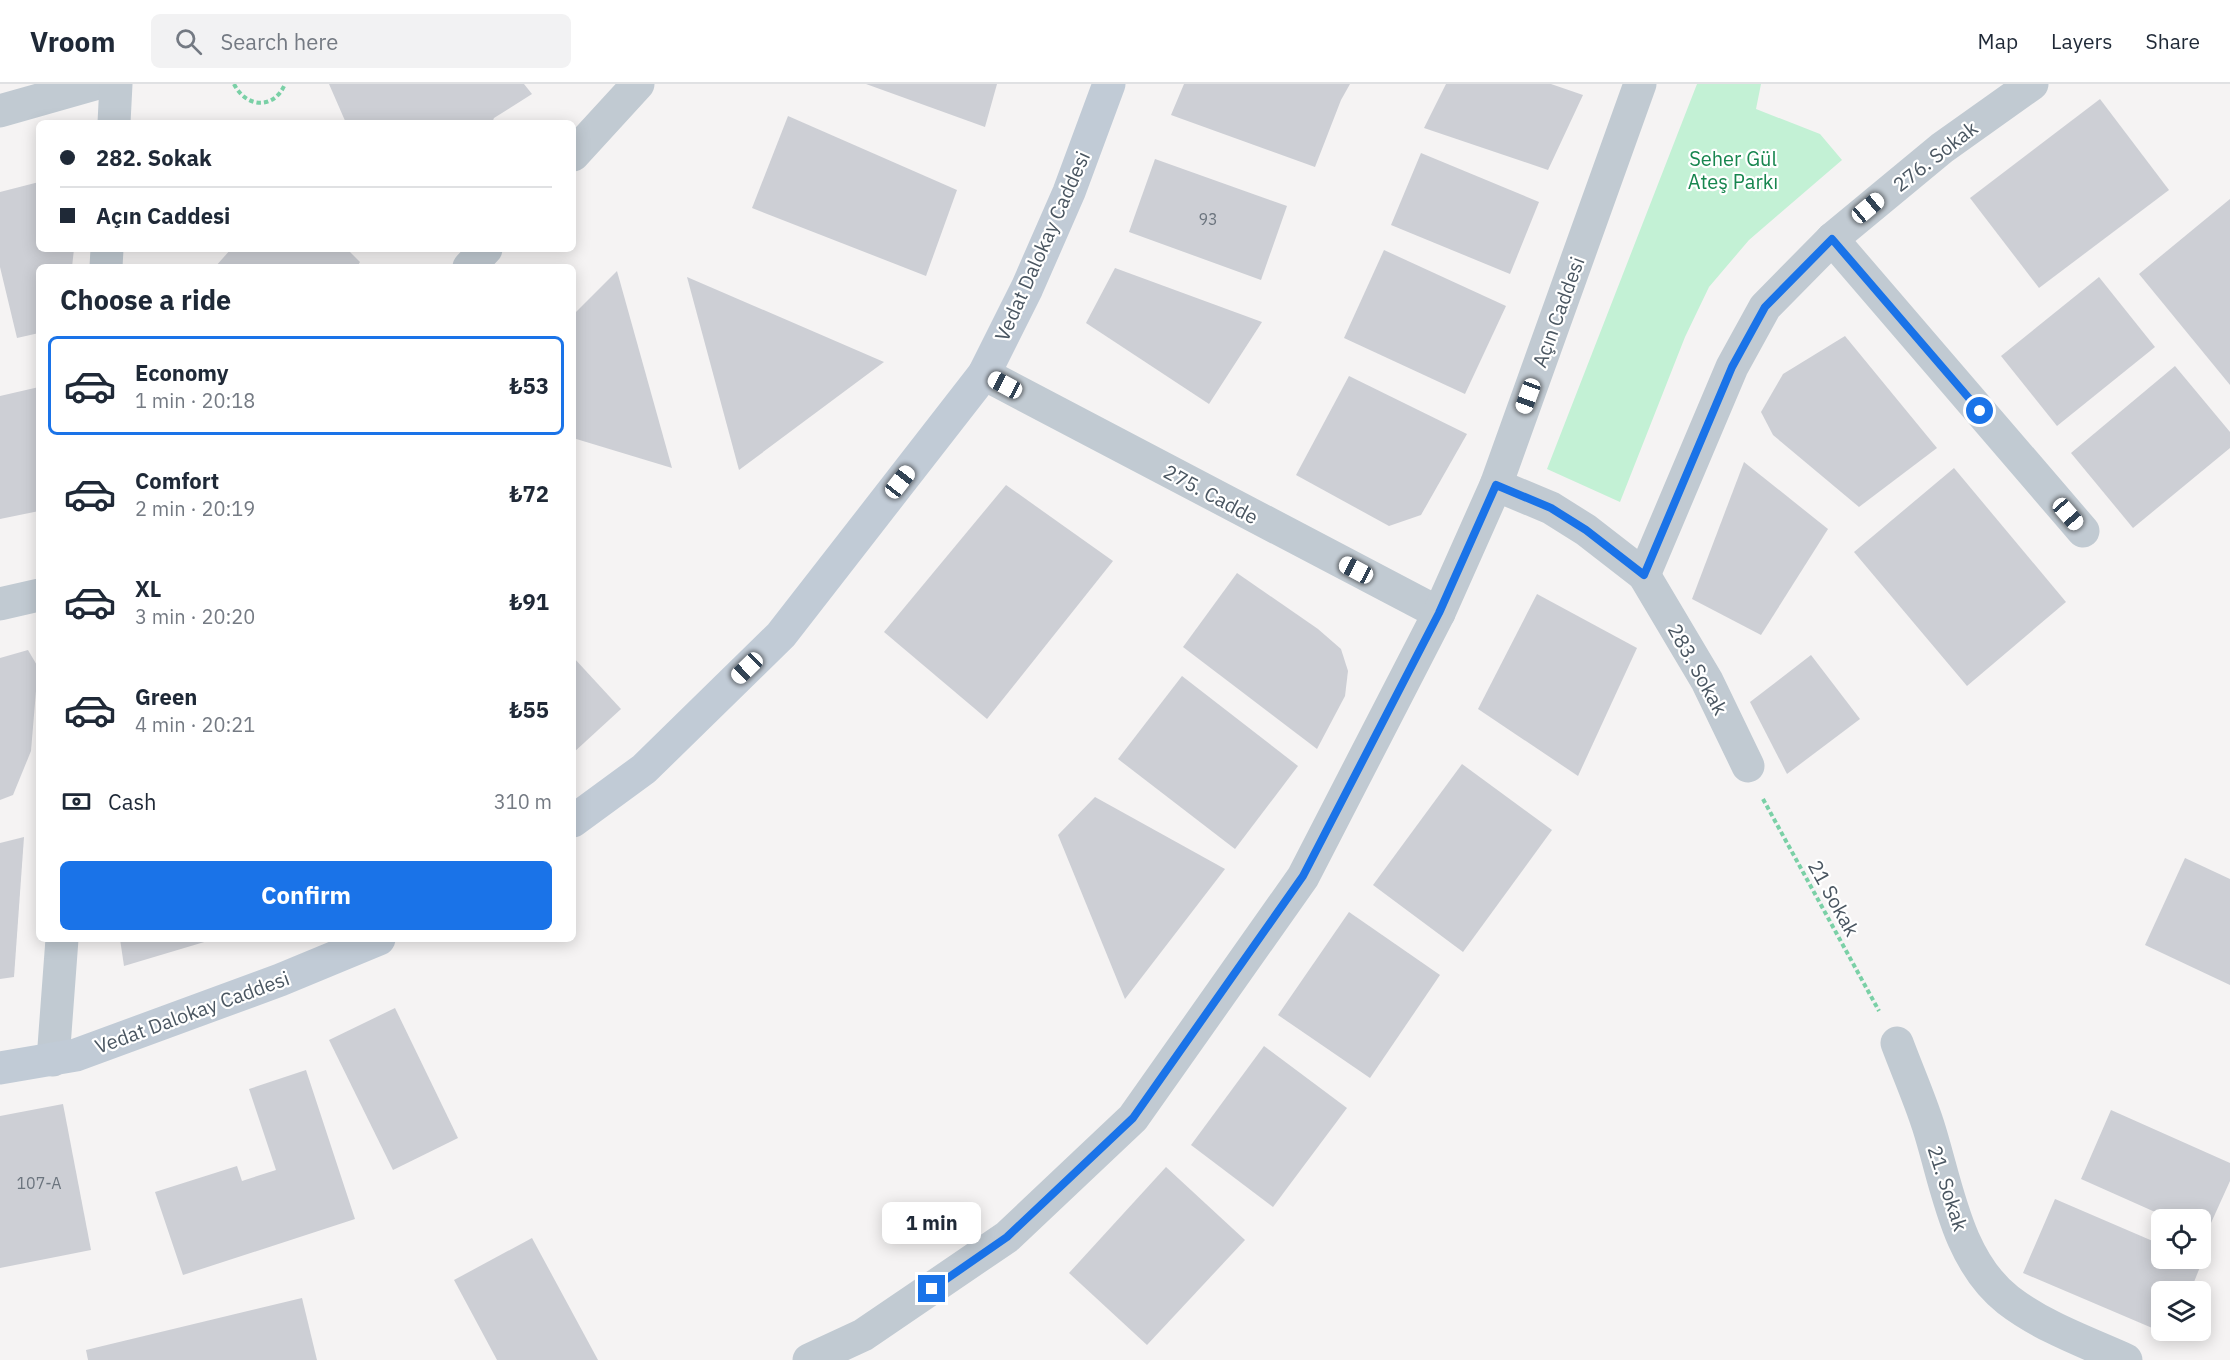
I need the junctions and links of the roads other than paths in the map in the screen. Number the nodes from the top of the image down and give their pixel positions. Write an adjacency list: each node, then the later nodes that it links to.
1 (95, 84): 8 (street)
2 (116, 84): 9 (street)
3 (638, 84): 10 (street)
4 (1109, 84): 7 (street, Vedat Dalokay Caddesi)
5 (1640, 84): 15 (street, Açın Caddesi)
6 (2032, 84): 11 (street, 276. Sokak)
7 (1098, 100): 14 (street, Vedat Dalokay Caddesi)
8 (0, 111)
9 (114, 120)
10 (576, 153)
11 (1832, 239): 16 (street); 17 (street, 276. Sokak)
12 (483, 252): 13 (street)
13 (472, 264)
14 (984, 374): 20 (street, 275. Cadde); 22 (street, Vedat Dalokay Caddesi)
15 (1496, 485): 17 (street); 20 (street, Açın Caddesi)
16 (2083, 531)
17 (1644, 575): 21 (street, 283. Sokak)
18 (36, 596): 19 (street)
19 (0, 604)
20 (1439, 613): 28 (street, Açın Caddesi)
21 (1748, 765)
22 (576, 819)
23 (62, 942): 26 (street)
24 (372, 942): 26 (street, Vedat Dalokay Caddesi)
25 (1897, 1043): 29 (street, 21. Sokak)
26 (53, 1060): 27 (street, Vedat Dalokay Caddesi)
27 (0, 1068)
28 (809, 1360)
29 (2126, 1360)

